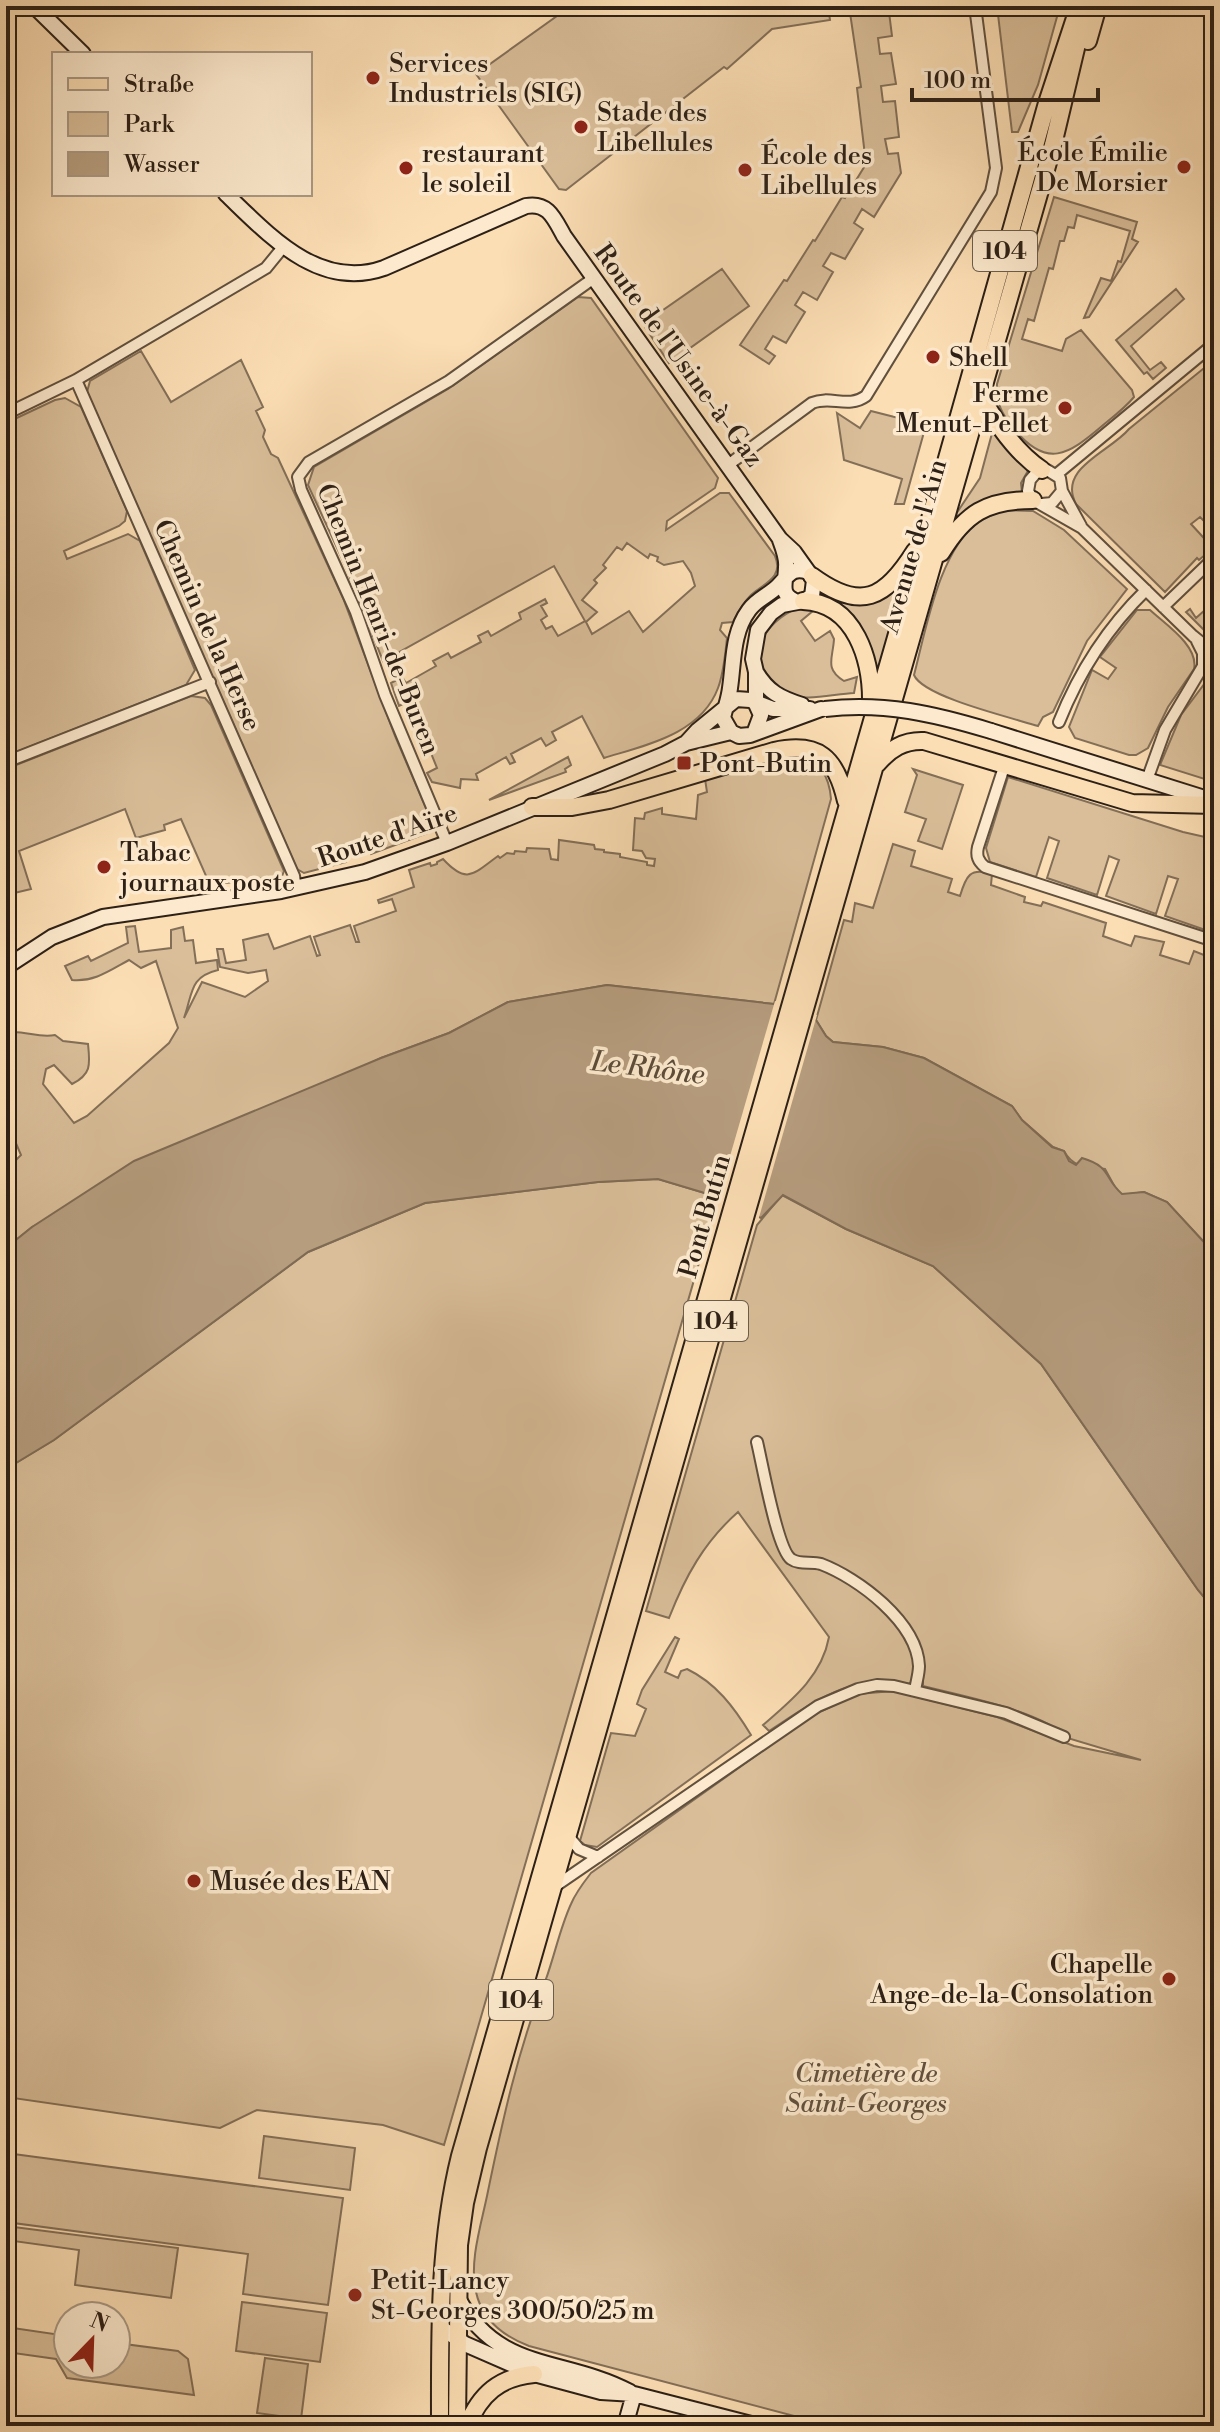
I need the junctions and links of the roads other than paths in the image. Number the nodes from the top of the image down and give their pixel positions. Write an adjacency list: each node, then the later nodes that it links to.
1 (34, 6): 7 (street)
2 (975, 6): 17 (street)
3 (1071, 6): 8 (main road, 104)
4 (1079, 6): 8 (main road, Avenue de l'Ain / 104)
5 (1086, 6): 9 (main road, Avenue de l'Ain / 104)
6 (1098, 6): 9 (main road, 104)
7 (81, 52)
8 (1058, 65): 22 (main road, Avenue de l'Ain / 104)
9 (1053, 145): 15 (main road, Avenue de l'Ain / 104)
10 (228, 196): 11 (street)
11 (284, 246): 12 (street, Route de l'Usine-à-Gaz); 14 (street)
12 (594, 278): 17 (street, Route de l'Usine-à-Gaz); 52 (street, Chemin Henri-de-Buren)
13 (1214, 344): 18 (street)
14 (76, 380): 16 (street); 35 (street, Chemin de la Herse)
15 (980, 394): 18 (main road); 25 (main road, Avenue de l'Ain / 104)
16 (6, 414)
17 (728, 465): 23 (street, Route de l'Usine-à-Gaz)
18 (1049, 472): 19 (street); 20 (street)
19 (1062, 491): 20 (street); 21 (street)
20 (1038, 502): 21 (street); 25 (main road)
21 (1082, 528): 28 (street)
22 (926, 533): 26 (main road); 40 (main road, Avenue de l'Ain / 104)
23 (780, 539): 26 (street, Route de l'Usine-à-Gaz); 27 (street, Route de l'Usine-à-Gaz)
24 (1214, 558): 30 (street)
25 (930, 572): 47 (main road, Avenue de l'Ain / 104)
26 (810, 574): 27 (street); 29 (street)
27 (784, 579): 29 (street); 38 (street)
28 (1146, 590): 30 (street); 41 (street)
29 (800, 602): 34 (street); 40 (main road)
30 (1163, 607): 31 (street)
31 (1193, 636): 32 (street); 33 (street)
32 (1214, 653)
33 (1208, 664): 48 (street)
34 (756, 672): 36 (street); 37 (street)
35 (210, 682): 45 (street); 53 (street, Chemin de la Herse)
36 (756, 704): 37 (street); 38 (street); 42 (street)
37 (780, 704): 39 (street)
38 (725, 708): 43 (street); 44 (street, Route d'Aïre)
39 (817, 709): 42 (street); 48 (street, bridge)
40 (871, 718): 50 (main road, Avenue de l'Ain / 104)
41 (1059, 722)
42 (755, 731): 43 (street)
43 (731, 732): 44 (street, Route d'Aïre)
44 (686, 743): 51 (street, Route d'Aïre)
45 (6, 762)
46 (1005, 764): 47 (main road); 49 (main road); 55 (street)
47 (876, 765): 54 (main road, Avenue de l'Ain / 104)
48 (1147, 780): 49 (street)
49 (1214, 803)
50 (846, 805): 51 (main road); 54 (main road, Avenue de l'Ain / 104)
51 (532, 807): 52 (street, Route d'Aïre)
52 (447, 843): 53 (street, Route d'Aïre)
53 (296, 888): 56 (street, Route d'Aïre)
54 (826, 908): 59 (main road, Pont Butin / 104)
55 (1214, 941)
56 (6, 967)
57 (757, 1442): 58 (street)
58 (915, 1691): 60 (street); 62 (street)
59 (591, 1728): 61 (main road, 104); 65 (main road, 104)
60 (1064, 1737)
61 (568, 1836): 62 (street); 63 (main road, 104)
62 (598, 1857): 63 (street)
63 (553, 1887): 64 (main road, 104)
64 (456, 2294): 66 (main road, 104); 68 (street)
65 (440, 2327): 66 (street); 69 (main road, 104)
66 (457, 2340): 67 (street); 70 (main road, 104)
67 (534, 2374): 68 (street); 71 (main road)
68 (634, 2394): 72 (street); 73 (street)
69 (440, 2426)
70 (457, 2426)
71 (467, 2426)
72 (625, 2426)
73 (759, 2426)

